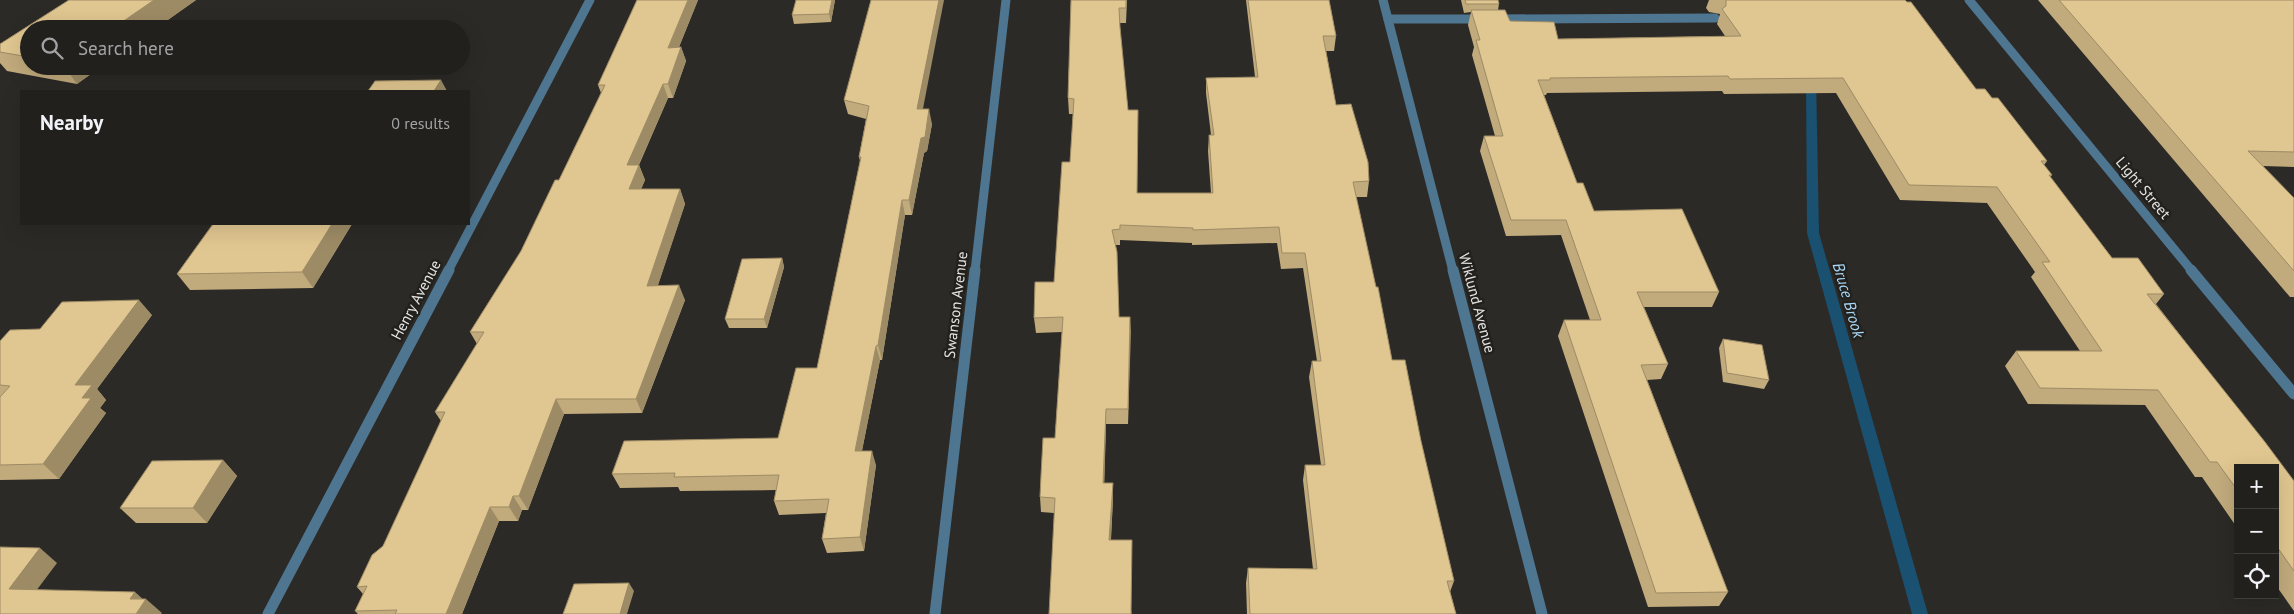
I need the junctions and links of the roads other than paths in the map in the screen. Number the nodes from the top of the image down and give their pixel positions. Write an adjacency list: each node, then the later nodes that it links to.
1 (590, 0): 8 (street, Henry Avenue)
2 (1006, 0): 9 (street, Swanson Avenue)
3 (1383, 0): 6 (street, Wiklund Avenue)
4 (1969, 0): 7 (street, Light Street)
5 (1715, 18): 6 (street)
6 (1388, 19): 10 (street, Wiklund Avenue)
7 (2294, 394)
8 (268, 614)
9 (935, 614)
10 (1542, 614)

